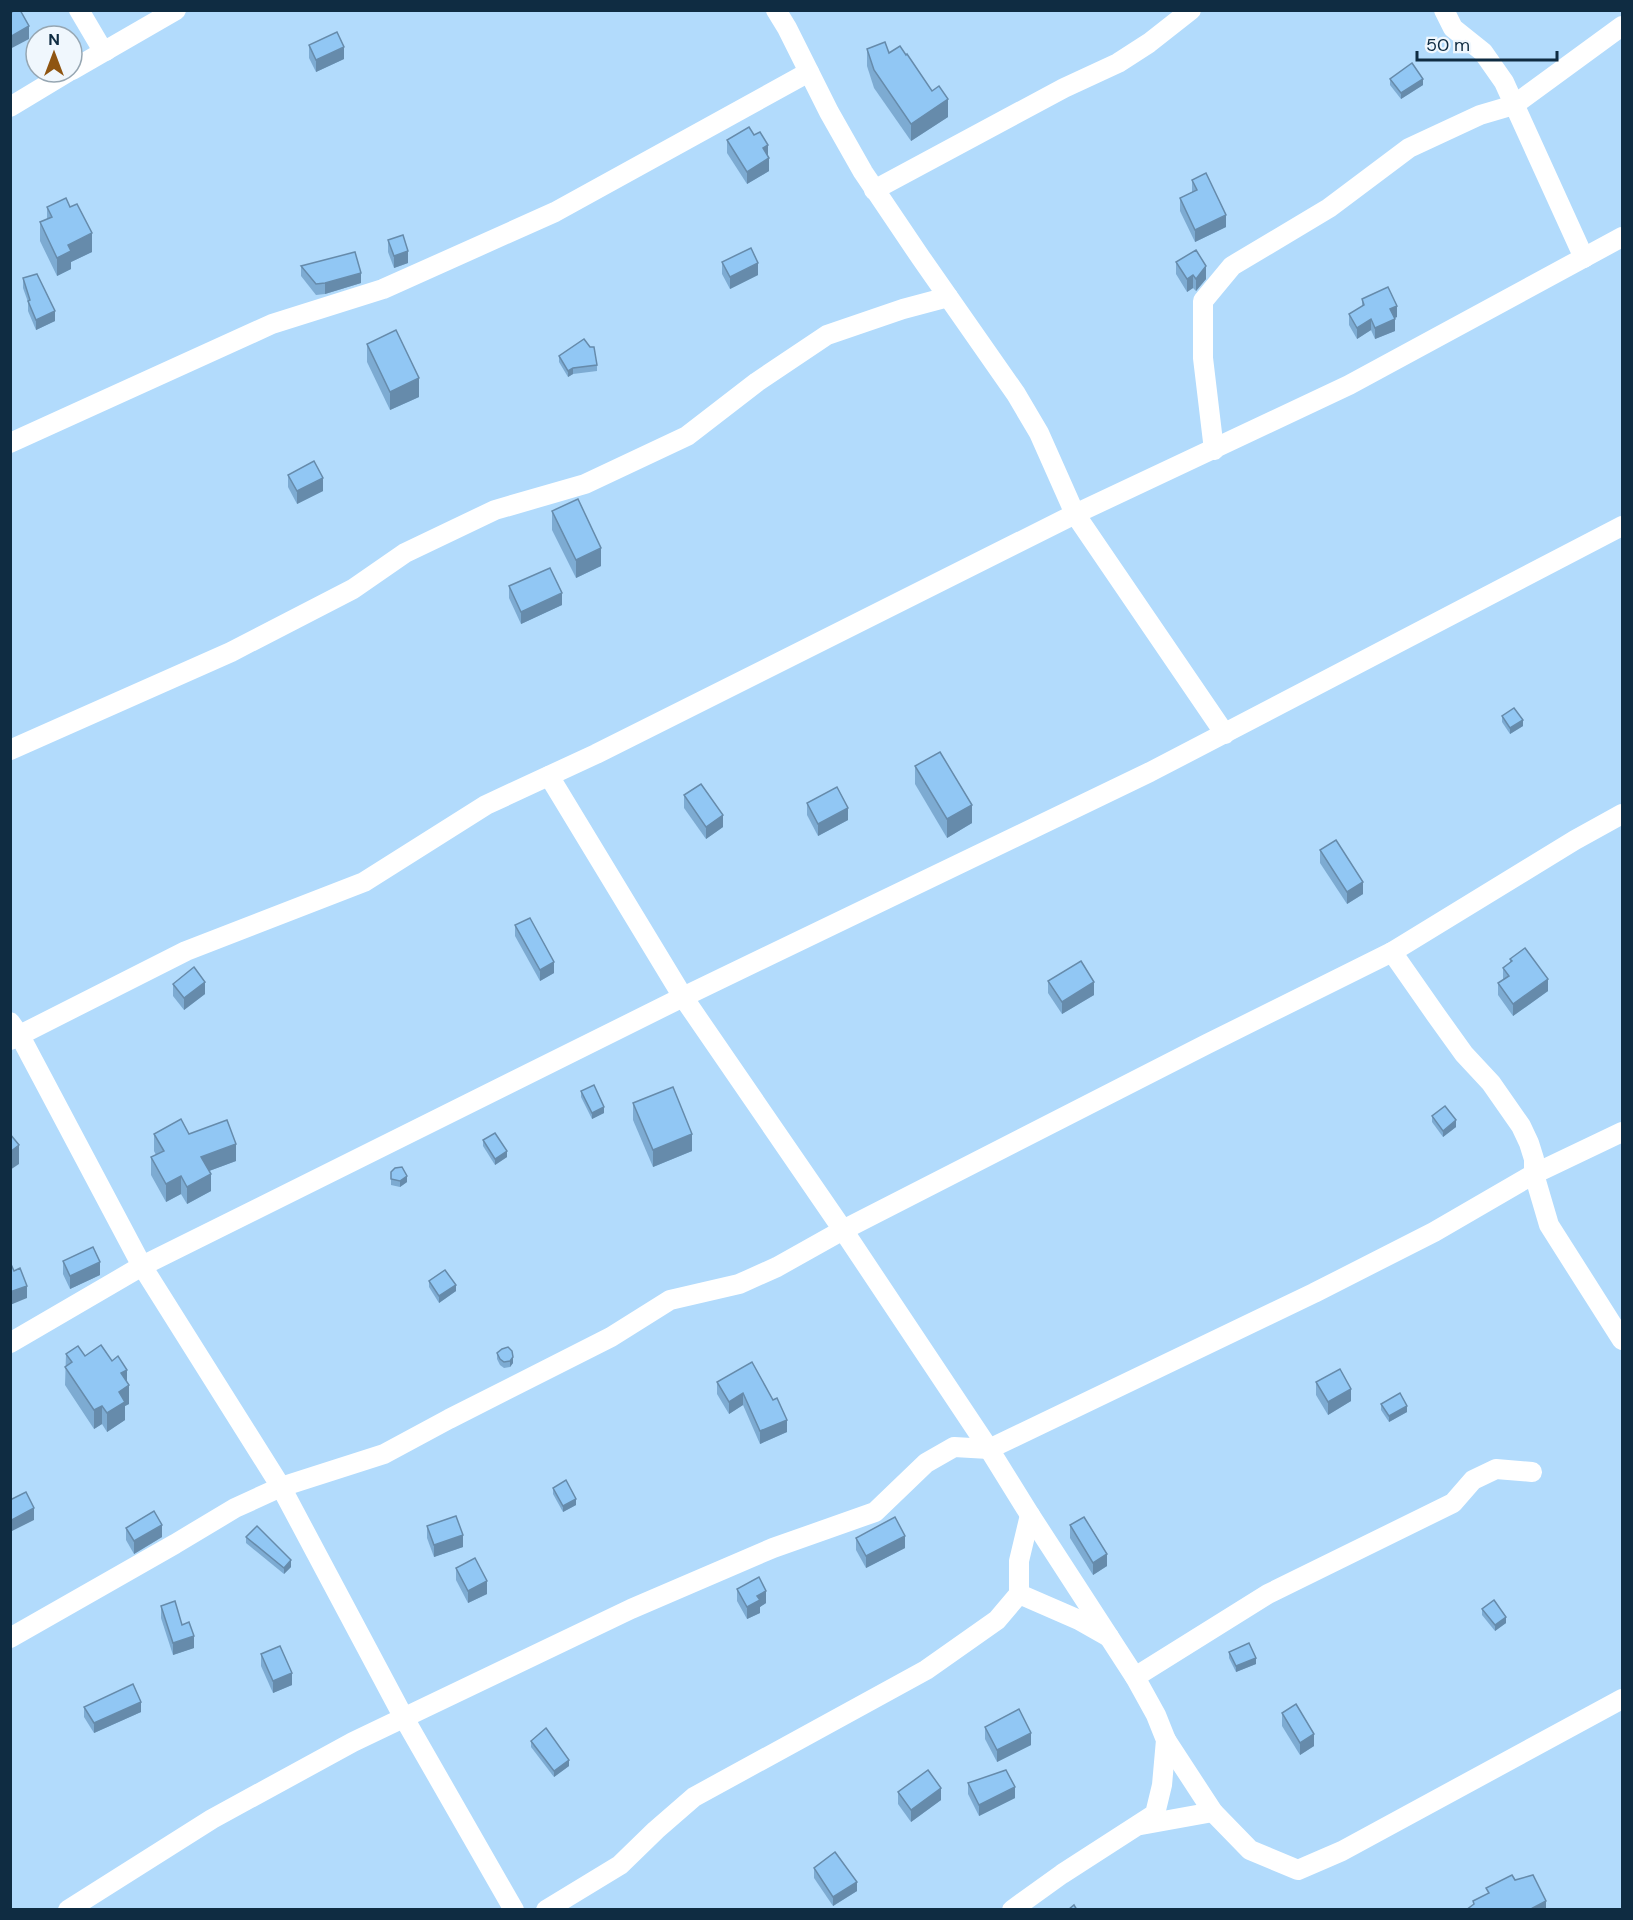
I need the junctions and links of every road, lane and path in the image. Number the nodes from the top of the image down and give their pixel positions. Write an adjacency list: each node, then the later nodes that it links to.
1 (79, 10): 7 (street)
2 (176, 10): 7 (street)
3 (776, 10): 9 (street)
4 (1191, 10): 13 (street)
5 (1444, 10): 11 (street)
6 (1623, 26): 11 (street)
7 (106, 51): 8 (street)
8 (84, 63)
9 (809, 72): 13 (street); 17 (street)
10 (48, 84): 12 (street)
11 (1514, 105): 15 (street); 18 (street)
12 (10, 107)
13 (874, 190): 16 (street)
14 (1623, 237): 15 (street)
15 (1584, 258): 18 (street)
16 (948, 297): 19 (street); 22 (street)
17 (10, 443)
18 (1214, 450): 19 (street)
19 (1075, 514): 21 (street); 23 (street)
20 (1623, 526): 21 (street)
21 (1225, 734): 26 (street)
22 (10, 750)
23 (549, 776): 26 (street); 27 (street)
24 (1623, 814): 25 (street)
25 (1392, 952): 29 (street); 30 (street)
26 (683, 997): 30 (street); 31 (street)
27 (14, 1032): 31 (street)
28 (1623, 1132): 29 (street)
29 (1534, 1174): 32 (street); 34 (street)
30 (843, 1230): 34 (street); 36 (street)
31 (142, 1266): 33 (street); 36 (street)
32 (1623, 1340)
33 (10, 1343)
34 (989, 1449): 37 (street); 43 (street)
35 (1532, 1472): 41 (street)
36 (281, 1487): 39 (street); 43 (street)
37 (1030, 1515): 38 (street); 40 (street)
38 (1019, 1594): 40 (street); 49 (street)
39 (10, 1638)
40 (1112, 1639): 41 (street)
41 (1135, 1677): 44 (street)
42 (1623, 1699): 45 (street)
43 (404, 1719): 47 (street); 48 (street)
44 (1166, 1740): 45 (street); 46 (street)
45 (1213, 1812): 46 (street)
46 (1138, 1825): 50 (street)
47 (68, 1910)
48 (514, 1910)
49 (546, 1910)
50 (1012, 1910)

